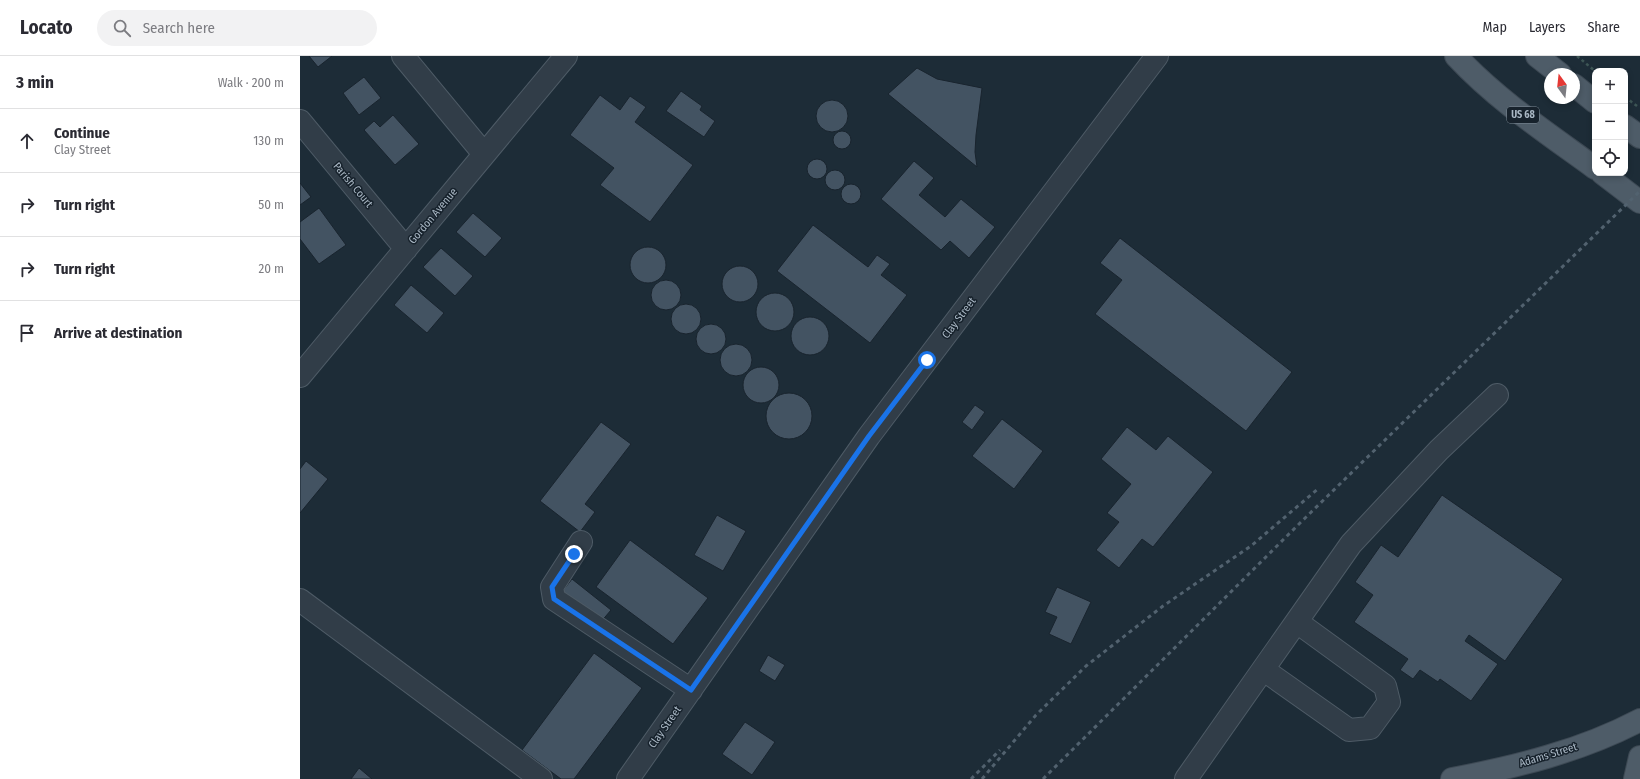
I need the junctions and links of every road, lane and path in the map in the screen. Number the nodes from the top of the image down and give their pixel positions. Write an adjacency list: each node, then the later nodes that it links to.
1 (403, 56): 16 (street)
2 (566, 56): 16 (street, Gordon Avenue)
3 (1157, 56): 27 (street, Clay Street)
4 (1456, 56): 17 (main road, US 68)
5 (1537, 56): 7 (main road)
6 (1577, 56): 8 (path)
7 (1552, 68)
8 (1592, 68)
9 (1580, 90): 11 (main road)
10 (1628, 99): 12 (path)
11 (1592, 100)
12 (1640, 109)
13 (300, 121): 20 (street, Parish Court)
14 (1628, 128): 15 (main road)
15 (1640, 137)
16 (484, 154): 20 (street, Gordon Avenue)
17 (1592, 166)
18 (1608, 177): 19 (main road)
19 (1640, 202)
20 (406, 248): 21 (street, Gordon Avenue)
21 (300, 376)
22 (1497, 395): 25 (street)
23 (580, 542): 27 (street)
24 (300, 600): 30 (street)
25 (1297, 622): 26 (street); 26 (street)
26 (1264, 670): 32 (street)
27 (691, 690): 31 (street, Clay Street)
28 (1640, 720): 33 (main road, Adams Street)
29 (1640, 757): 34 (main road)
30 (541, 779)
31 (628, 779)
32 (1186, 779)
33 (1452, 779)
34 (1635, 779)

